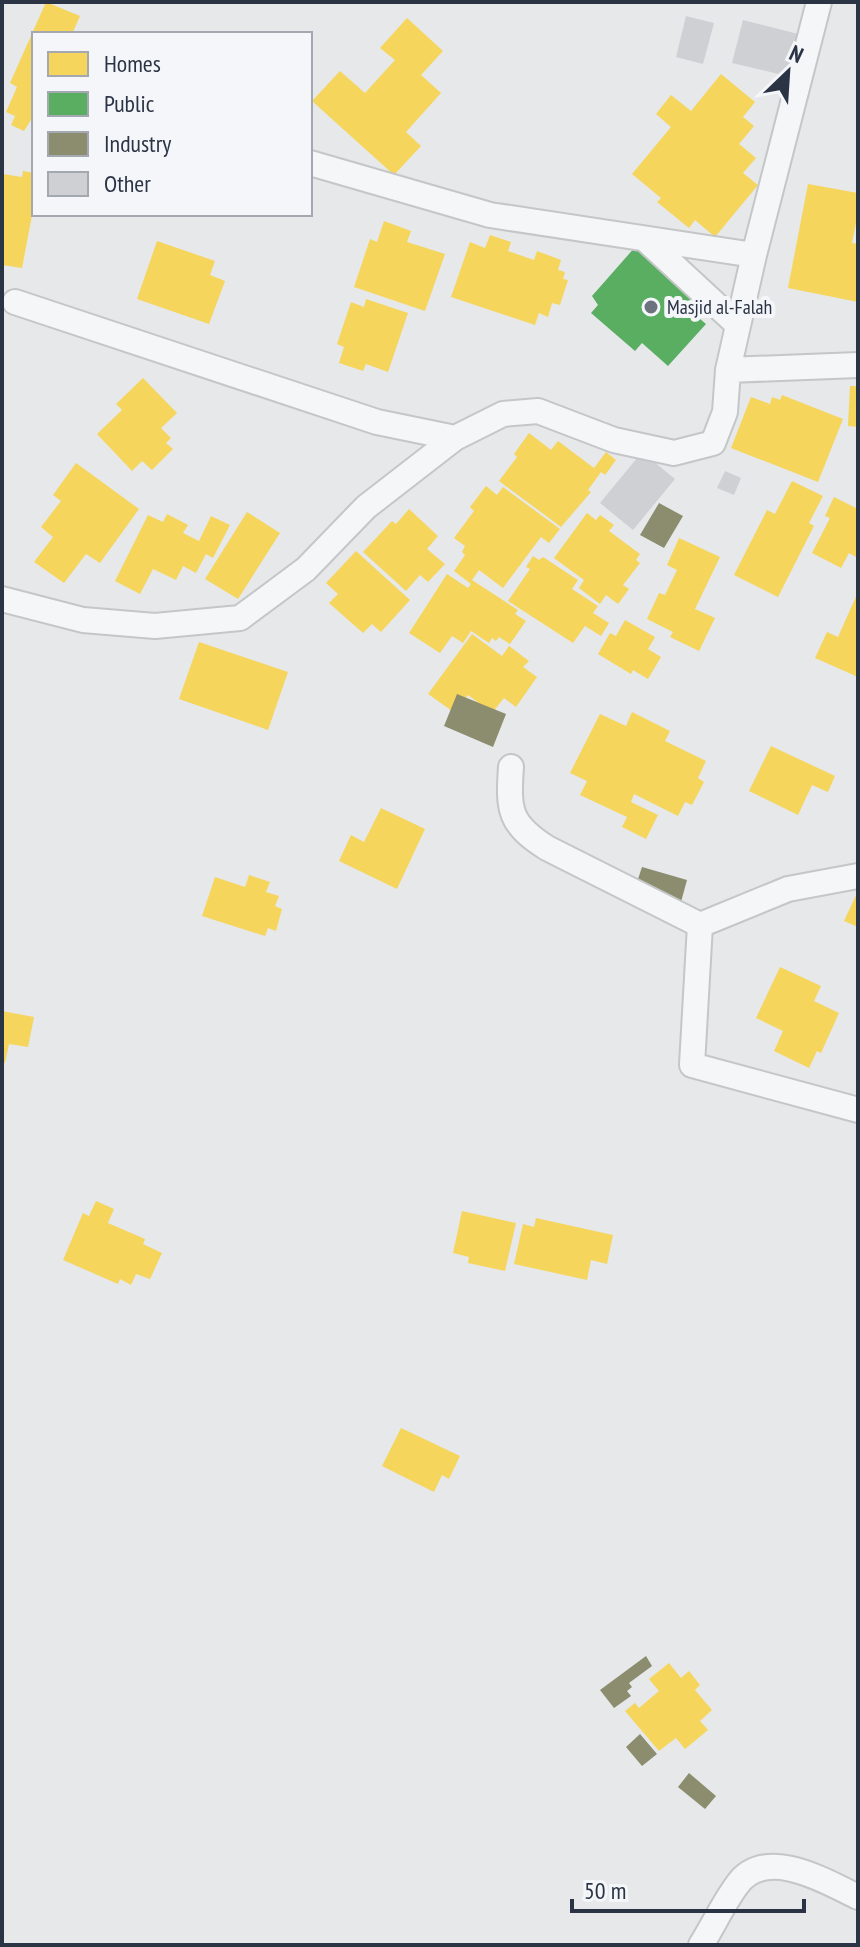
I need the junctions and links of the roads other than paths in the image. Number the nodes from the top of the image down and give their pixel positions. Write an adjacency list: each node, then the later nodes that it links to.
1 (819, 2): 4 (street)
2 (312, 164): 3 (street)
3 (645, 239): 4 (street); 6 (street)
4 (754, 255): 6 (street)
5 (15, 302): 9 (street)
6 (738, 325): 8 (street)
7 (858, 365): 8 (street)
8 (728, 370): 9 (street)
9 (455, 438): 10 (street)
10 (2, 599)
11 (511, 767): 13 (street)
12 (858, 876): 13 (street)
13 (700, 925): 14 (street)
14 (858, 1110)
15 (858, 1897): 16 (street)
16 (701, 1945)

